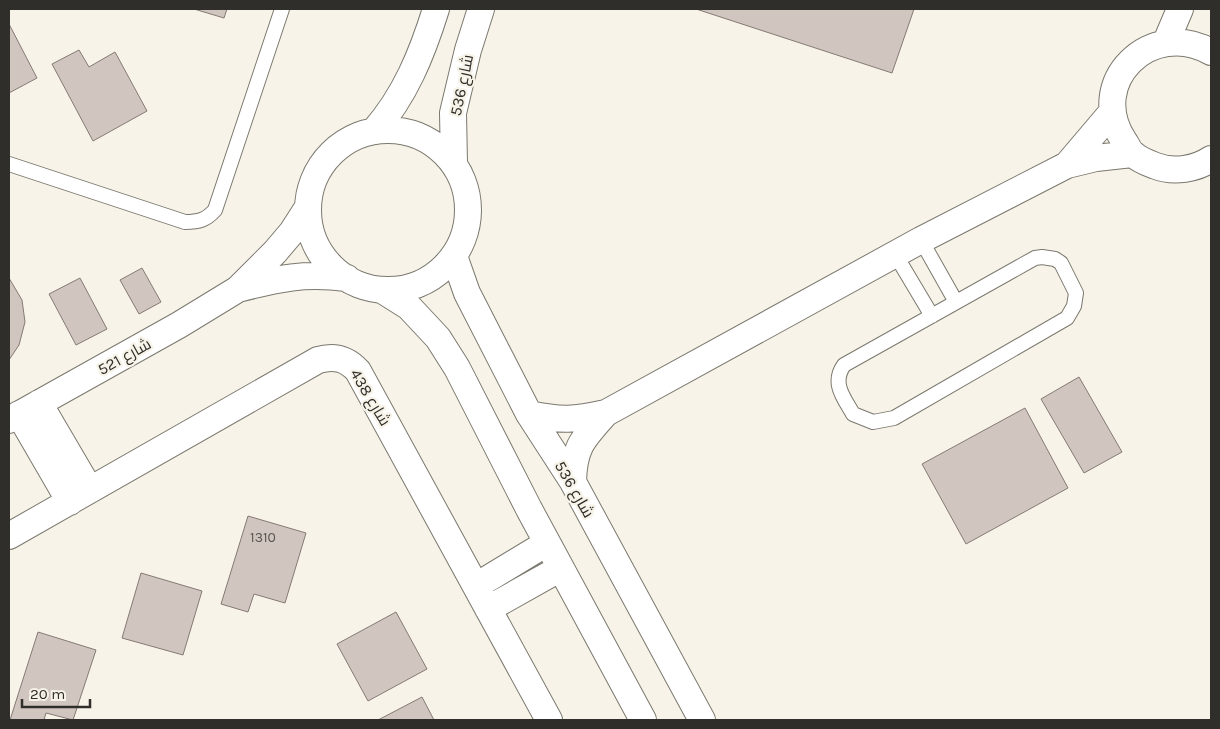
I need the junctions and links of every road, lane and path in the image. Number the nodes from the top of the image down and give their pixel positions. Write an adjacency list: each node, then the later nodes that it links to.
1 (282, 9): 12 (lane)
2 (436, 9): 8 (street)
3 (481, 9): 11 (street, شارع 536)
4 (1180, 9): 5 (street)
5 (1166, 42): 6 (street); 7 (street)
6 (1211, 52)
7 (1112, 112): 9 (street); 13 (street)
8 (374, 131): 11 (street); 14 (street)
9 (1132, 154): 10 (street); 13 (street)
10 (1211, 159)
11 (454, 163): 17 (street)
12 (9, 164)
13 (1067, 165): 15 (street)
14 (308, 207): 18 (street); 19 (street, شارع 521)
15 (921, 240): 16 (street); 21 (lane)
16 (895, 254): 22 (lane); 24 (street)
17 (454, 256): 20 (street); 25 (street, شارع 536)
18 (346, 278): 19 (street, شارع 521); 20 (street)
19 (238, 289): 23 (street, شارع 521)
20 (382, 290): 29 (street)
21 (956, 302): 22 (lane); 22 (lane)
22 (932, 316)
23 (22, 412): 27 (street)
24 (606, 413): 25 (street); 26 (street)
25 (529, 414): 26 (street, شارع 536)
26 (573, 482): 34 (street, شارع 536)
27 (80, 496): 28 (street, شارع 438); 31 (street, شارع 438)
28 (9, 536)
29 (547, 543): 30 (street); 31 (street)
30 (561, 568): 31 (street); 33 (street)
31 (482, 597): 32 (street, شارع 438)
32 (549, 720)
33 (643, 720)
34 (702, 720)

